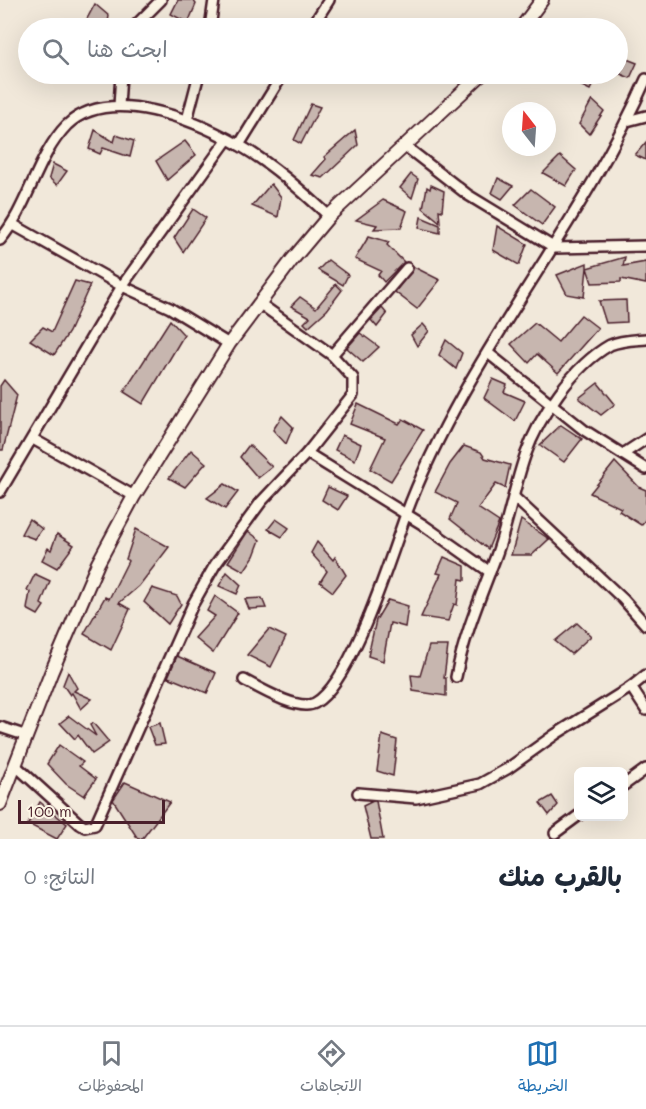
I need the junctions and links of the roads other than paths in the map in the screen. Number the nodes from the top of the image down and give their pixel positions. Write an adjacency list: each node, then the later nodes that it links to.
1 (160, 0): 5 (street)
2 (214, 0): 6 (street)
3 (329, 0): 7 (street)
4 (542, 0): 8 (main road)
5 (143, 18)
6 (211, 18)
7 (317, 18)
8 (528, 18)
9 (646, 79): 17 (street)
10 (120, 84): 14 (street)
11 (196, 84): 16 (street)
12 (277, 84): 19 (street)
13 (471, 84): 20 (main road)
14 (119, 106): 16 (street); 22 (street)
15 (646, 116): 17 (street)
16 (187, 120): 18 (street)
17 (627, 121): 25 (street)
18 (227, 140): 19 (street); 27 (street)
19 (239, 145): 21 (street)
20 (405, 146): 21 (main road); 25 (street)
21 (329, 216): 28 (main road)
22 (12, 224): 23 (street); 27 (street)
23 (0, 240)
24 (646, 246): 25 (street)
25 (555, 248): 31 (street)
26 (407, 268): 32 (street)
27 (122, 286): 30 (street); 35 (street)
28 (259, 303): 30 (main road); 32 (street)
29 (646, 339): 33 (street)
30 (229, 344): 40 (main road)
31 (488, 353): 33 (street); 42 (street)
32 (332, 355): 36 (street)
33 (553, 406): 37 (street); 41 (street)
34 (646, 438): 37 (street)
35 (33, 439): 39 (street); 40 (street)
36 (307, 453): 42 (street); 52 (street)
37 (623, 454): 38 (street)
38 (646, 469)
39 (0, 492)
40 (134, 496): 51 (main road)
41 (514, 498): 43 (street); 44 (street)
42 (406, 514): 43 (street); 47 (street)
43 (489, 572): 46 (street)
44 (646, 625)
45 (646, 675): 48 (street)
46 (456, 677)
47 (244, 680)
48 (631, 687): 49 (street); 55 (street)
49 (646, 710)
50 (0, 727): 51 (street)
51 (27, 736): 52 (main road)
52 (15, 765): 56 (main road)
53 (646, 769): 54 (street)
54 (628, 782)
55 (358, 793)
56 (0, 804)
57 (574, 820): 58 (street)
58 (555, 833)

